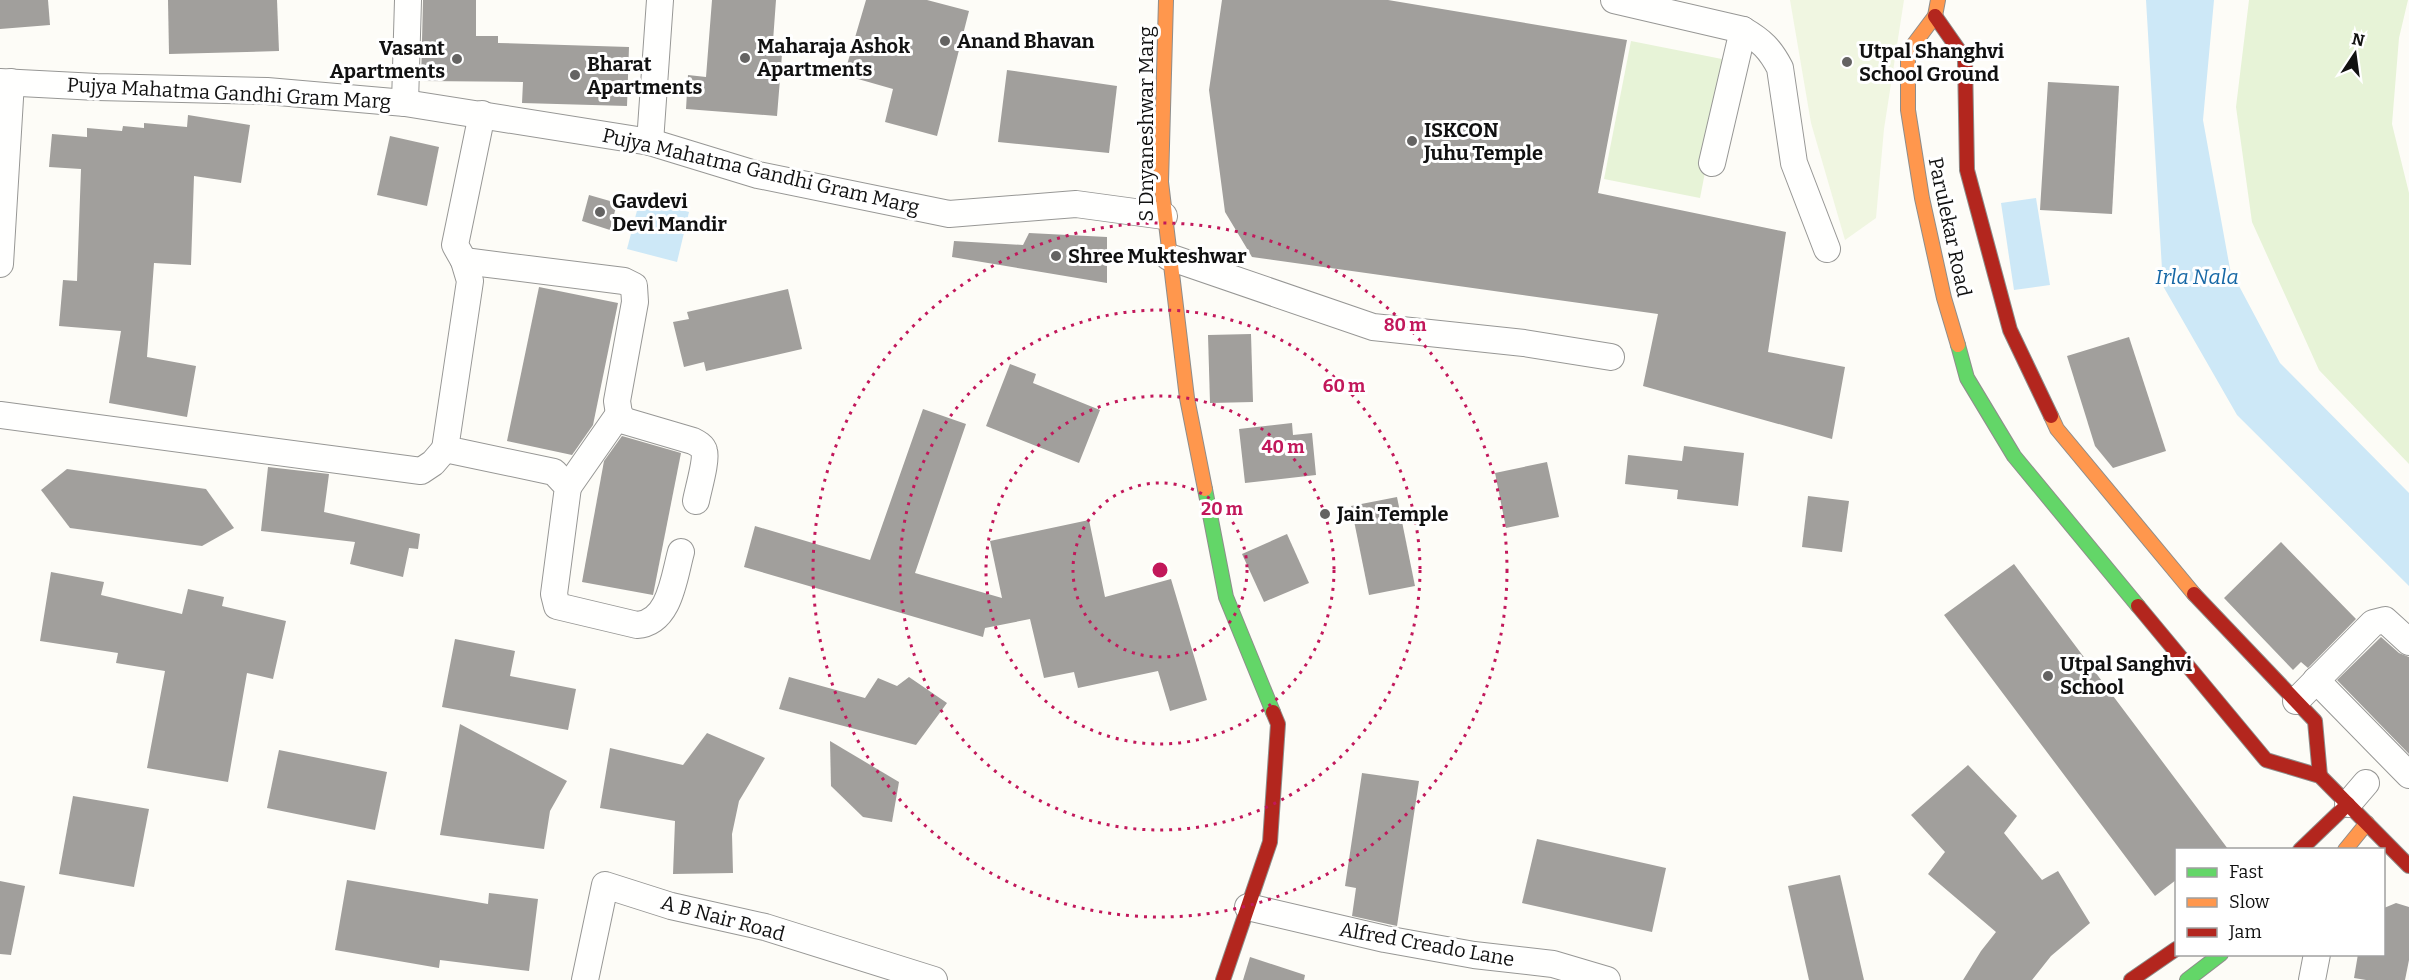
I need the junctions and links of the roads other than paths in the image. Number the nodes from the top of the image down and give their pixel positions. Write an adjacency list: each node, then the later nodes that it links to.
1 (408, 0): 11 (street)
2 (660, 0): 13 (street)
3 (1166, 0): 15 (street, S Dnyaneshwar Marg)
4 (1614, 0): 7 (street)
5 (1938, 0): 6 (street, Parulekar Road)
6 (1935, 16): 9 (street); 32 (street, Parulekar Road)
7 (1743, 30): 14 (street); 16 (street)
8 (1942, 56): 9 (street)
9 (1965, 59): 29 (street)
10 (5, 82): 11 (street, Pujya Mahatma Gandhi Gram Marg); 19 (street)
11 (405, 103): 12 (street, Pujya Mahatma Gandhi Gram Marg)
12 (482, 114): 13 (street, Pujya Mahatma Gandhi Gram Marg); 18 (street)
13 (650, 142): 15 (street, Pujya Mahatma Gandhi Gram Marg)
14 (1712, 163)
15 (1164, 216): 17 (street, S Dnyaneshwar Marg)
16 (1827, 249)
17 (1169, 257): 20 (street); 38 (street, S Dnyaneshwar Marg)
18 (464, 261): 21 (street); 23 (street)
19 (0, 264)
20 (1611, 357)
21 (619, 414): 24 (street); 25 (street)
22 (0, 415): 23 (street)
23 (445, 449): 24 (street)
24 (568, 487): 26 (street)
25 (696, 501)
26 (681, 552)
27 (2409, 642): 28 (street)
28 (2316, 681): 29 (street); 30 (street)
29 (2296, 701): 32 (street)
30 (2389, 755): 31 (street); 33 (street)
31 (2409, 775)
32 (2320, 776): 33 (street)
33 (2348, 804): 34 (street); 35 (street)
34 (2367, 823): 36 (street); 37 (street)
35 (2312, 846)
36 (2346, 848)
37 (2408, 862)
38 (1248, 907): 44 (street, S Dnyaneshwar Marg); 45 (street, Alfred Creado Lane)
39 (2175, 950): 46 (street)
40 (2218, 956): 47 (street)
41 (2317, 956): 48 (street)
42 (585, 980): 43 (street, A B Nair Road)
43 (934, 980)
44 (1223, 980)
45 (1607, 980)
46 (2131, 980)
47 (2187, 980)
48 (2312, 980)

